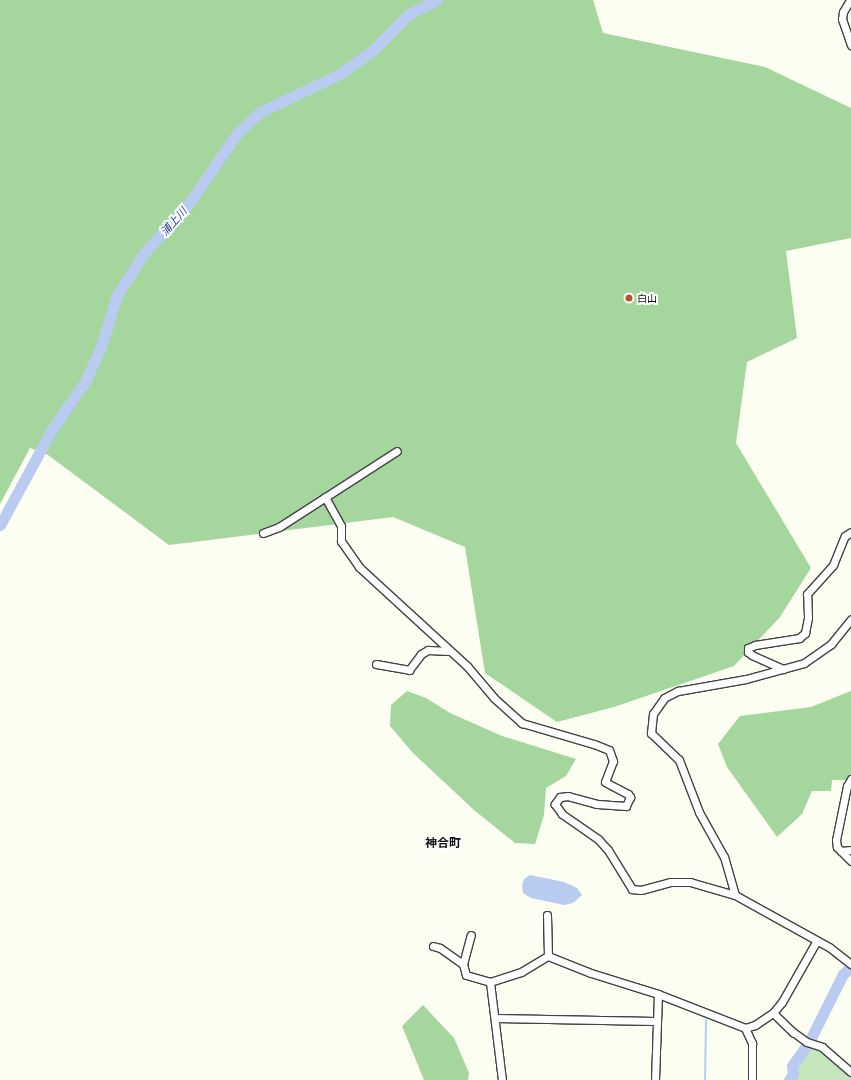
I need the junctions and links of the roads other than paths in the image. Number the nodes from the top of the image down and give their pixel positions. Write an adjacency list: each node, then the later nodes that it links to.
1 (850, 0): 2 (street)
2 (851, 45)
3 (396, 451): 4 (street)
4 (325, 496): 6 (street); 8 (street)
5 (851, 532): 10 (street)
6 (263, 533)
7 (851, 619): 10 (street)
8 (450, 651): 9 (street); 15 (street)
9 (376, 664)
10 (783, 669): 15 (street)
11 (851, 779): 13 (street)
12 (851, 850): 13 (street)
13 (841, 851): 14 (street)
14 (851, 861)
15 (736, 895): 18 (street)
16 (547, 915): 20 (street)
17 (471, 935): 21 (street)
18 (816, 942): 22 (street); 25 (street)
19 (433, 946): 21 (street)
20 (548, 956): 23 (street); 24 (street)
21 (463, 964): 23 (street)
22 (851, 964)
23 (490, 982): 26 (street)
24 (658, 994): 27 (street); 28 (street)
25 (773, 1013): 28 (street); 29 (street)
26 (495, 1018): 27 (street); 30 (street)
27 (655, 1020): 31 (street)
28 (745, 1028): 32 (street)
29 (851, 1072)
30 (502, 1080)
31 (654, 1080)
32 (752, 1080)

